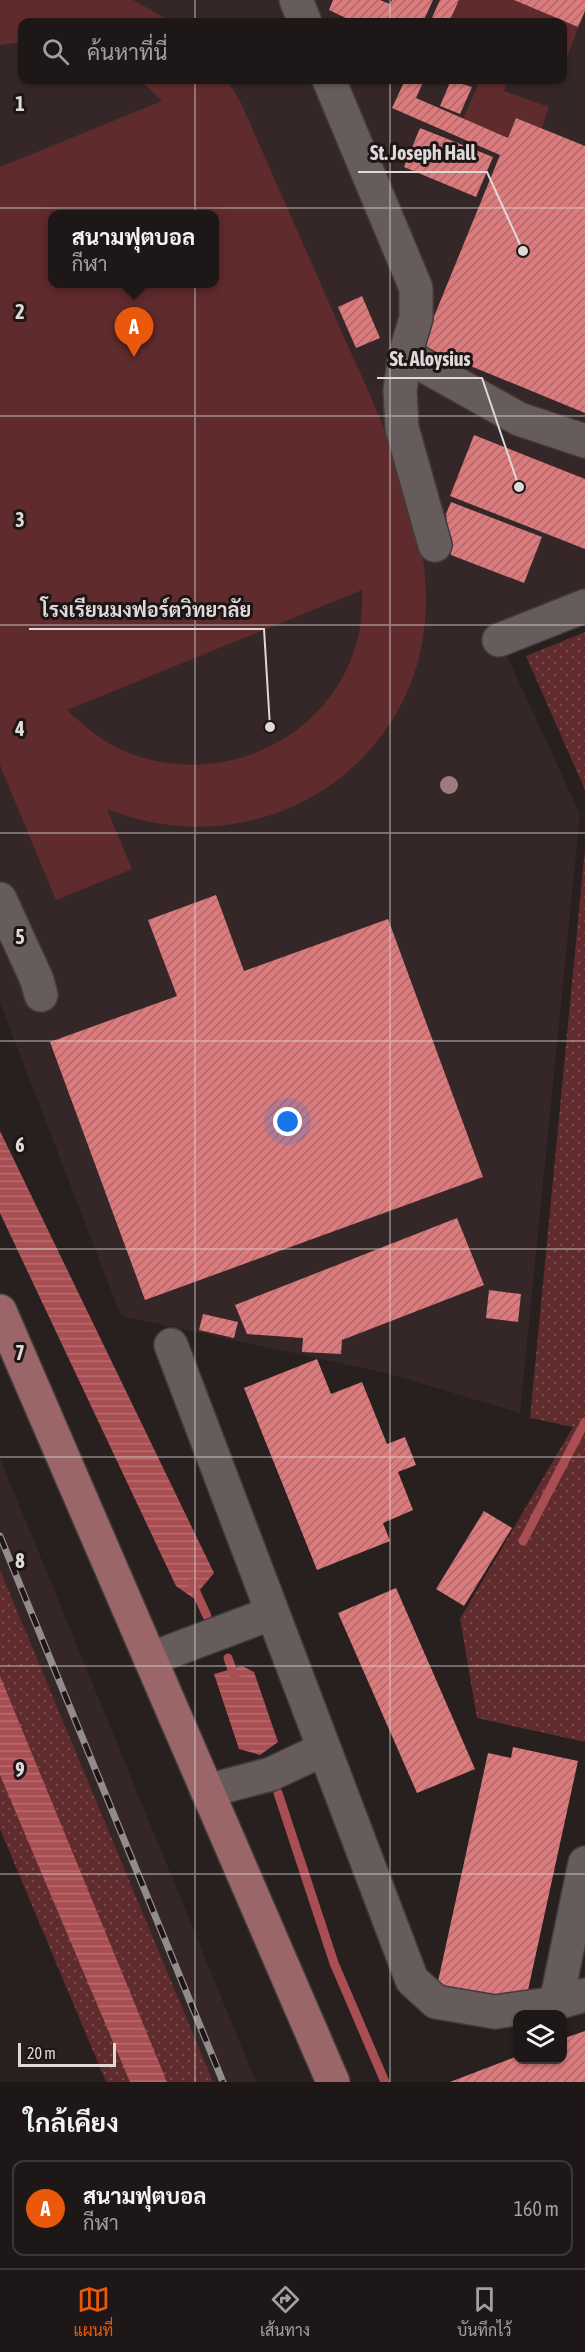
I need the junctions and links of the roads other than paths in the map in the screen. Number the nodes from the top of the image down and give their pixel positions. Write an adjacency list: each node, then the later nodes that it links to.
1 (296, 0): 2 (lane)
2 (303, 18)
3 (331, 84): 4 (lane)
4 (405, 355): 5 (lane); 6 (lane)
5 (585, 441)
6 (435, 545)
7 (585, 606): 8 (lane)
8 (499, 640)
9 (0, 899): 10 (lane)
10 (41, 995)
11 (0, 1311): 14 (main road)
12 (171, 1345): 13 (lane)
13 (272, 1613): 14 (lane); 15 (lane)
14 (150, 1659): 16 (main road)
15 (324, 1749): 16 (lane); 18 (lane)
16 (207, 1791): 19 (main road)
17 (585, 1863): 18 (lane)
18 (570, 1999)
19 (333, 2082)

